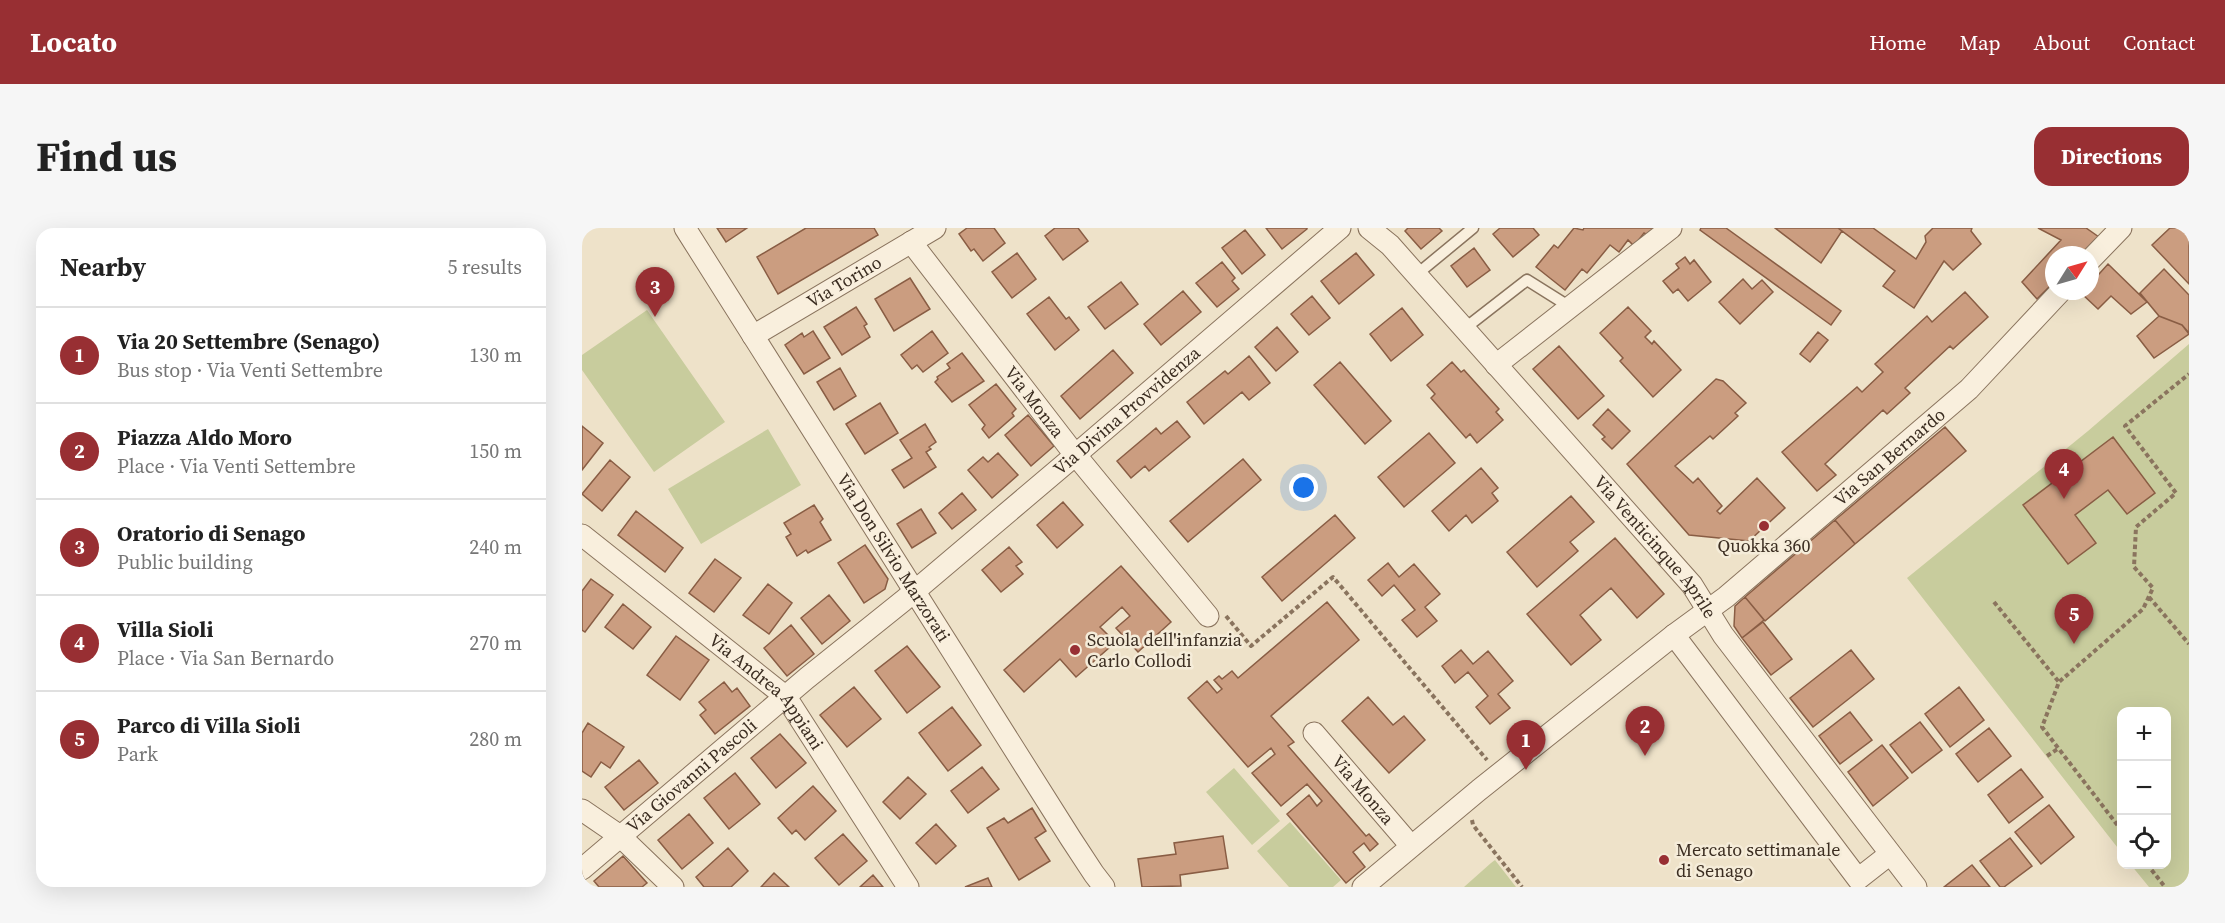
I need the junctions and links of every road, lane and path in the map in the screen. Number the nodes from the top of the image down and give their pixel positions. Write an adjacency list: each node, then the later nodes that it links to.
1 (685, 228): 14 (street, Via Don Silvio Marzorati)
2 (935, 228): 8 (street, Via Torino)
3 (1340, 228): 17 (street, Via Divina Provvidenza)
4 (1369, 228): 10 (street, Via Venticinque Aprile)
5 (1473, 228): 10 (lane)
6 (1671, 228): 12 (street)
7 (2114, 230): 9 (street)
8 (911, 242): 14 (street, Via Torino); 17 (street, Via Monza)
9 (2099, 249)
10 (1416, 275): 13 (street, Via Venticinque Aprile)
11 (2053, 300): 22 (street, Via San Bernardo)
12 (1570, 307): 13 (lane); 15 (street)
13 (1464, 329): 15 (street, Via Venticinque Aprile)
14 (753, 336): 19 (street, Via Don Silvio Marzorati)
15 (1496, 365): 22 (street, Via Venticinque Aprile)
16 (2189, 374): 20 (path)
17 (1075, 455): 19 (street, Via Divina Provvidenza); 23 (street, Via Monza)
18 (582, 535): 27 (street, Via Andrea Appiani)
19 (914, 591): 27 (street, Via Giovanni Pascoli); 42 (street, Via Don Silvio Marzorati)
20 (2148, 597): 25 (path); 26 (path)
21 (1994, 602): 26 (path)
22 (1707, 611): 24 (street, Via San Bernardo); 37 (street, Via Venticinque Aprile)
23 (1208, 616): 31 (path)
24 (1674, 635): 36 (street, Via San Bernardo); 37 (street)
25 (2189, 644)
26 (2059, 682): 29 (path)
27 (786, 697): 35 (street, Via Giovanni Pascoli); 41 (street, Via Andrea Appiani)
28 (1314, 733): 36 (street, Via Monza)
29 (2059, 748): 30 (path); 34 (path)
30 (2047, 756)
31 (1490, 762)
32 (582, 810): 35 (street)
33 (1474, 813): 44 (path)
34 (2117, 826)
35 (620, 836): 38 (street, Via Giovanni Pascoli); 40 (street)
36 (1411, 846): 43 (street, Via San Bernardo)
37 (1890, 854): 45 (street, Via Venticinque Aprile)
38 (582, 868)
39 (2151, 869): 46 (path)
40 (673, 887)
41 (908, 887)
42 (1104, 887)
43 (1363, 887)
44 (1522, 887)
45 (1916, 887)
46 (2165, 887)

